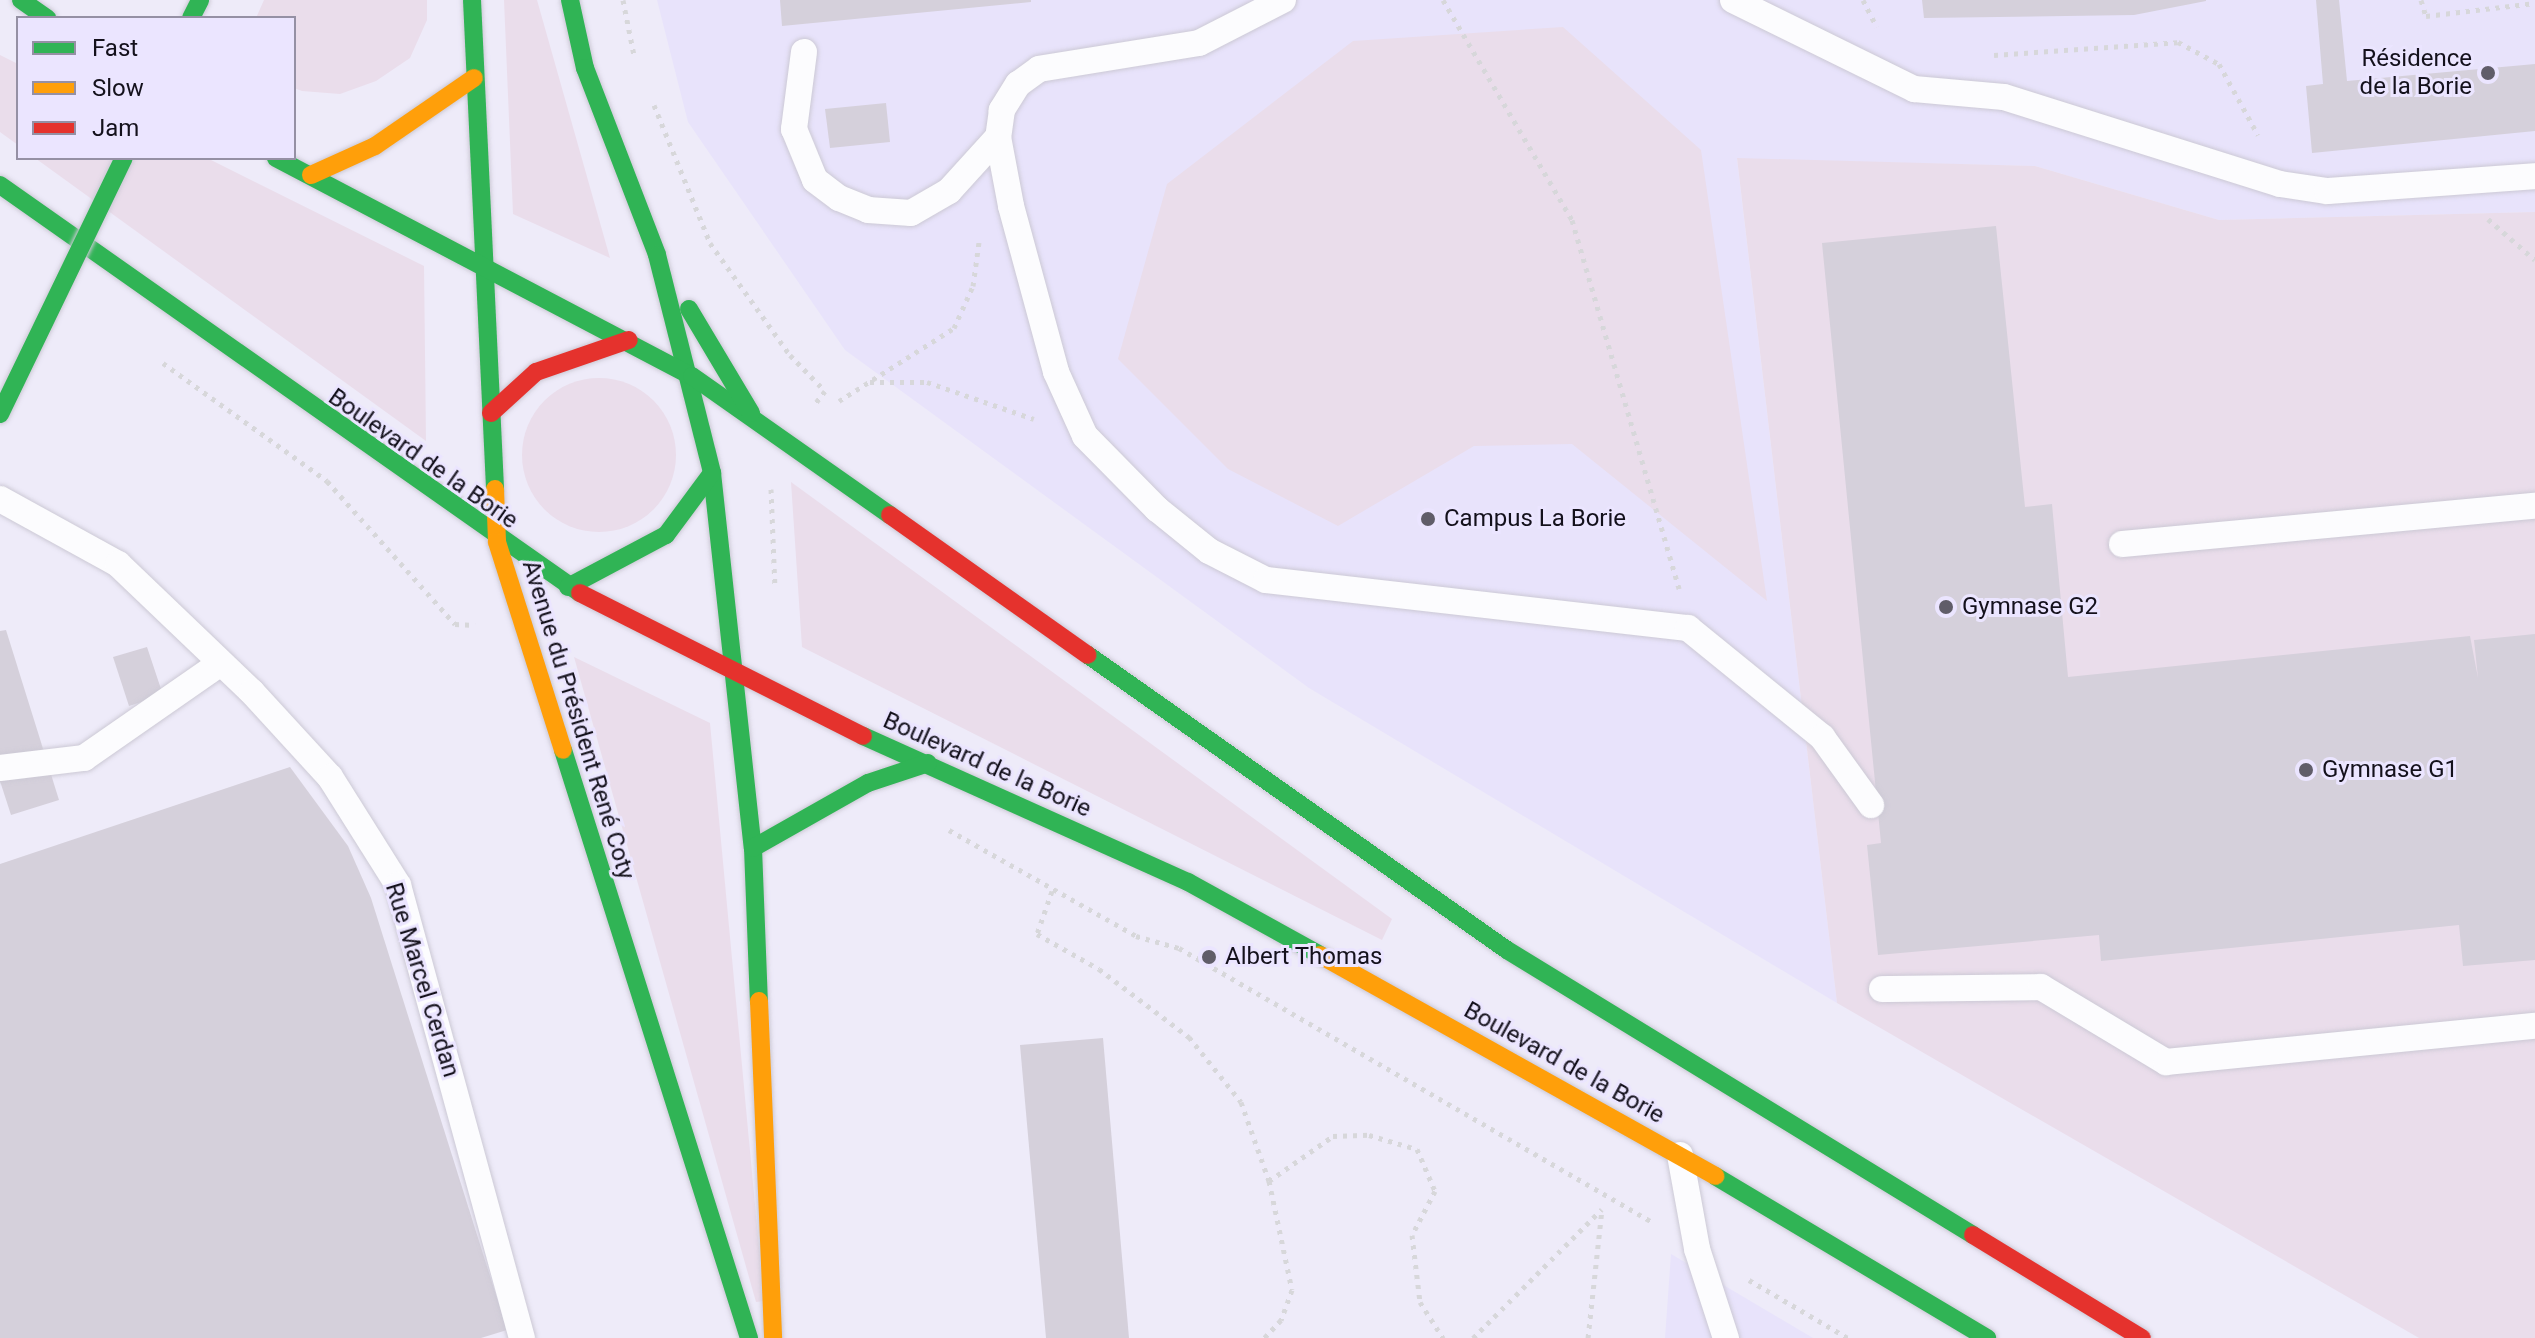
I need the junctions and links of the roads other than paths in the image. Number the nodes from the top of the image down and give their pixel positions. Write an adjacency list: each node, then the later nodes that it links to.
1 (21, 0): 6 (main road)
2 (472, 0): 8 (main road, Avenue du Président René Coty)
3 (570, 0): 15 (main road)
4 (1283, 0): 9 (lane)
5 (1733, 0): 13 (lane)
6 (44, 16)
7 (804, 52): 9 (lane)
8 (474, 78): 12 (main road); 16 (main road, Avenue du Président René Coty)
9 (998, 137): 32 (lane)
10 (123, 160): 21 (main road, bridge)
11 (280, 160): 12 (main road)
12 (311, 175): 16 (main road)
13 (2535, 176)
14 (0, 185): 25 (main road, Boulevard de la Borie)
15 (657, 255): 18 (main road); 20 (main road)
16 (483, 265): 17 (main road); 19 (main road, Avenue du Président René Coty)
17 (629, 340): 18 (main road); 19 (main road)
18 (692, 376): 20 (main road); 22 (main road)
19 (491, 413): 25 (main road, Avenue du Président René Coty)
20 (751, 413): 42 (main road)
21 (0, 414)
22 (712, 473): 27 (main road); 29 (main road)
23 (0, 499): 28 (lane, Rue Marcel Cerdan)
24 (2535, 506): 26 (lane)
25 (497, 542): 27 (main road, Boulevard de la Borie); 38 (main road, Avenue du Président René Coty)
26 (2122, 544)
27 (568, 587): 29 (main road, Boulevard de la Borie)
28 (219, 664): 31 (lane); 37 (lane, Rue Marcel Cerdan)
29 (740, 676): 30 (main road, Boulevard de la Borie); 33 (main road)
30 (928, 763): 33 (main road); 36 (main road, Boulevard de la Borie)
31 (0, 768)
32 (1871, 805)
33 (753, 848): 39 (main road)
34 (1882, 989): 35 (lane)
35 (2535, 1026)
36 (1680, 1155): 40 (lane); 41 (main road, Boulevard de la Borie)
37 (522, 1338)
38 (749, 1338)
39 (773, 1338)
40 (1726, 1338)
41 (1987, 1338)
42 (2142, 1338)

